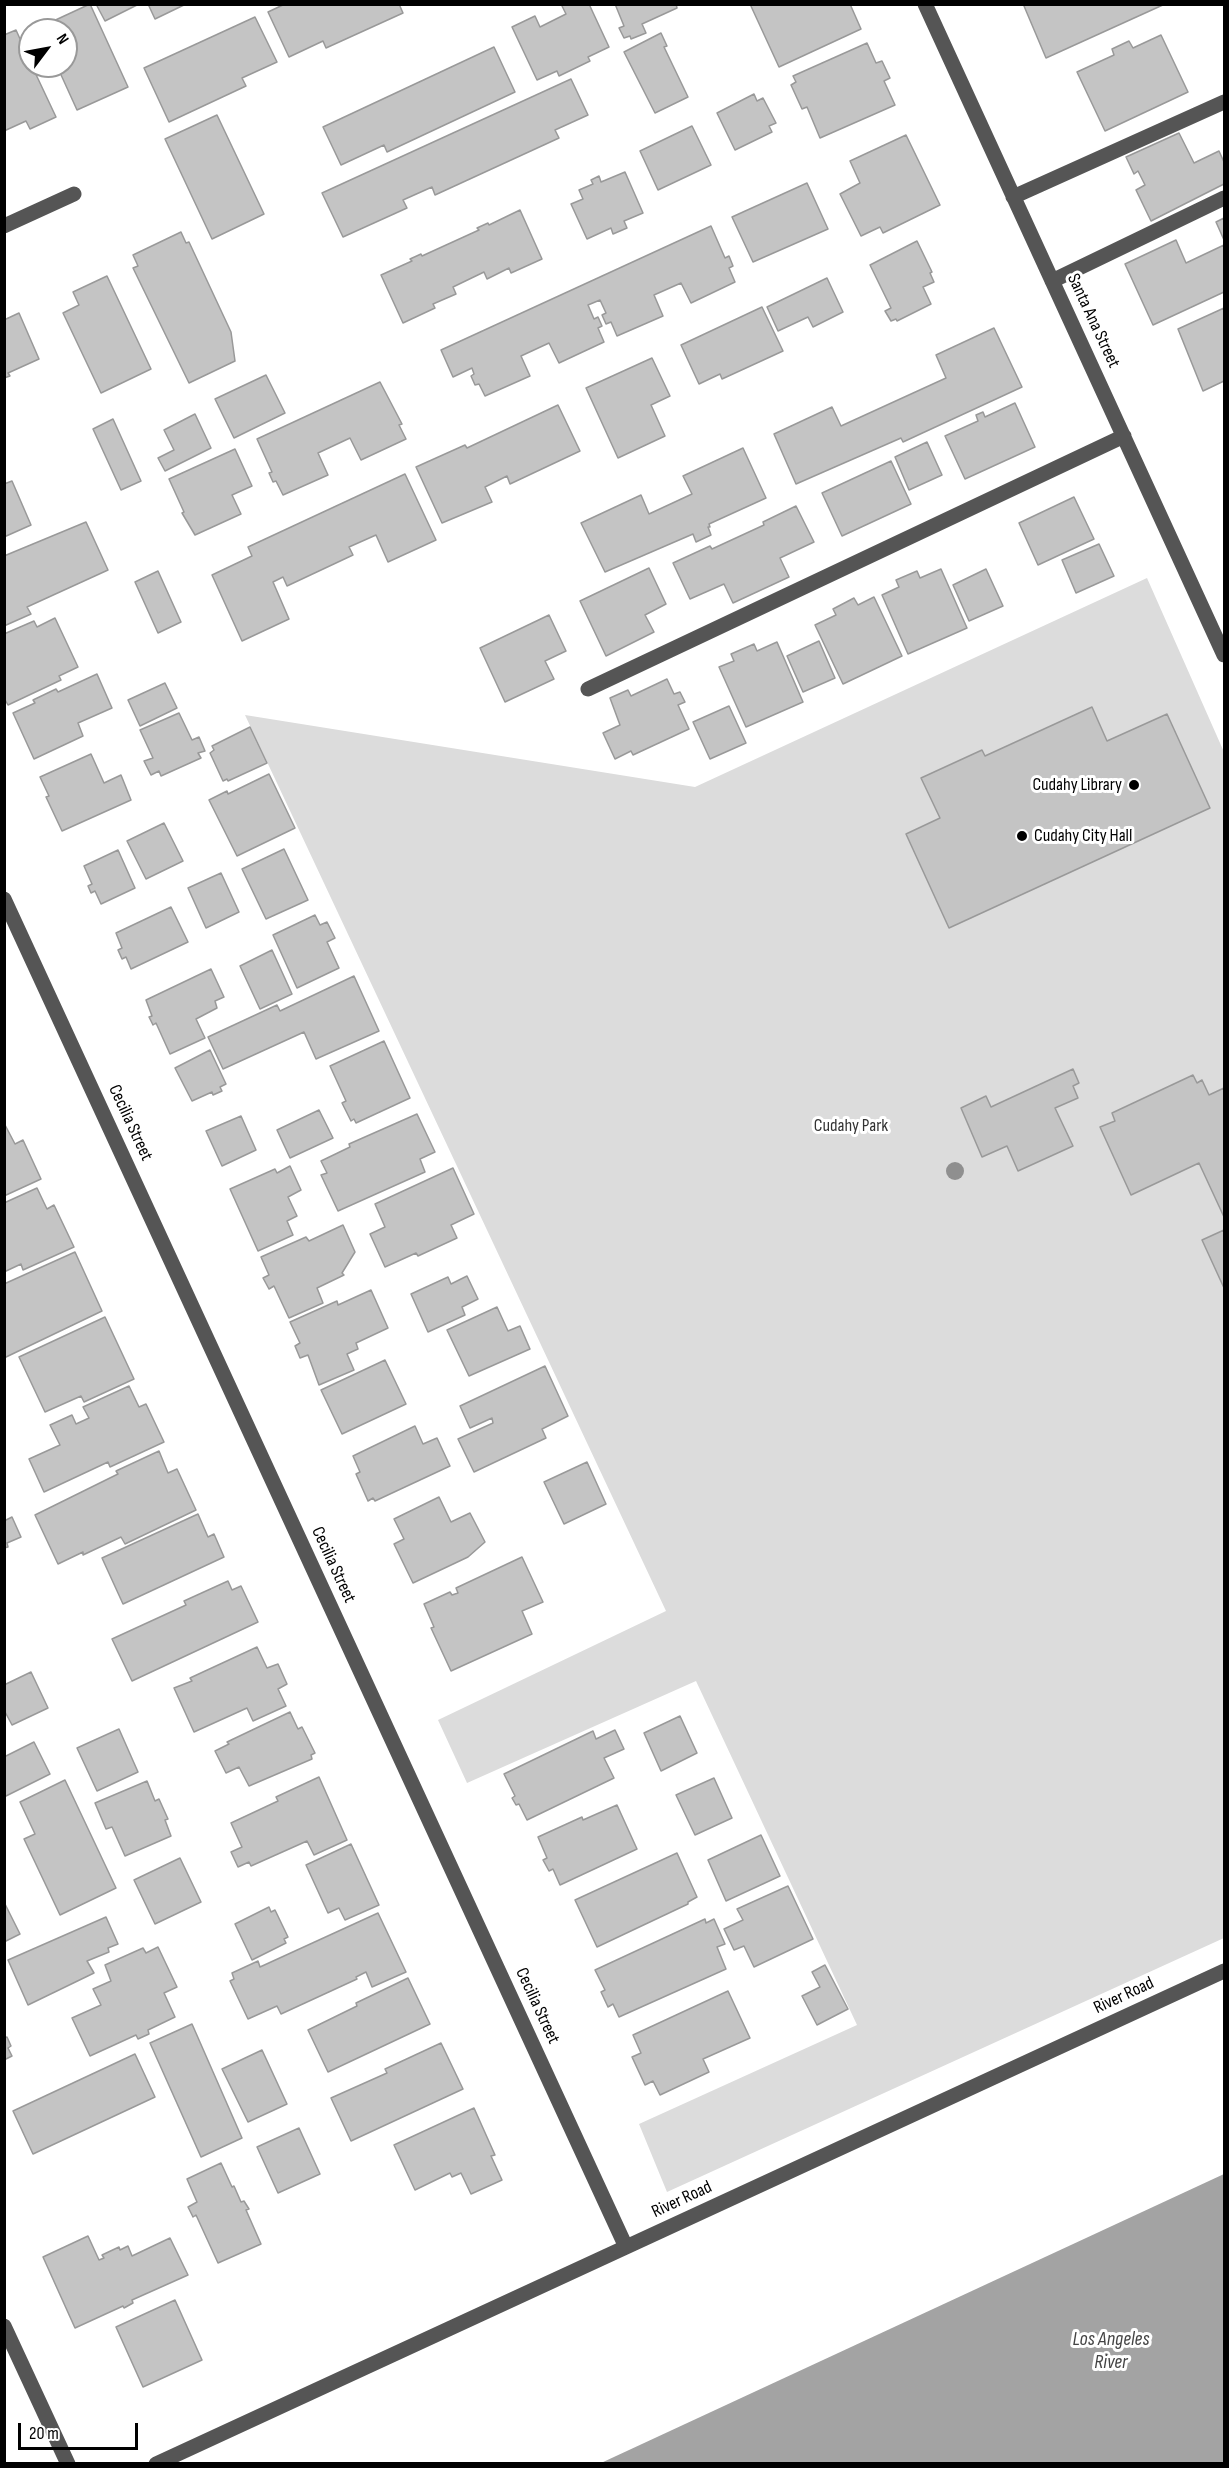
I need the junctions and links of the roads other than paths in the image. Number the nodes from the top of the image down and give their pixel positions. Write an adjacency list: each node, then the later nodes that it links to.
1 (925, 4): 4 (street, Santa Ana Street)
2 (1224, 102): 4 (street)
3 (74, 194): 6 (street)
4 (1013, 197): 7 (street, Santa Ana Street)
5 (1224, 198): 7 (street)
6 (4, 226)
7 (1052, 281): 8 (street, Santa Ana Street)
8 (1124, 436): 9 (street, Santa Ana Street); 10 (street)
9 (1224, 655)
10 (588, 689)
11 (4, 899): 13 (street, Cecilia Street)
12 (1224, 1971): 13 (street, River Road)
13 (626, 2247): 16 (street, River Road)
14 (4, 2326): 15 (street)
15 (68, 2463)
16 (156, 2463)

